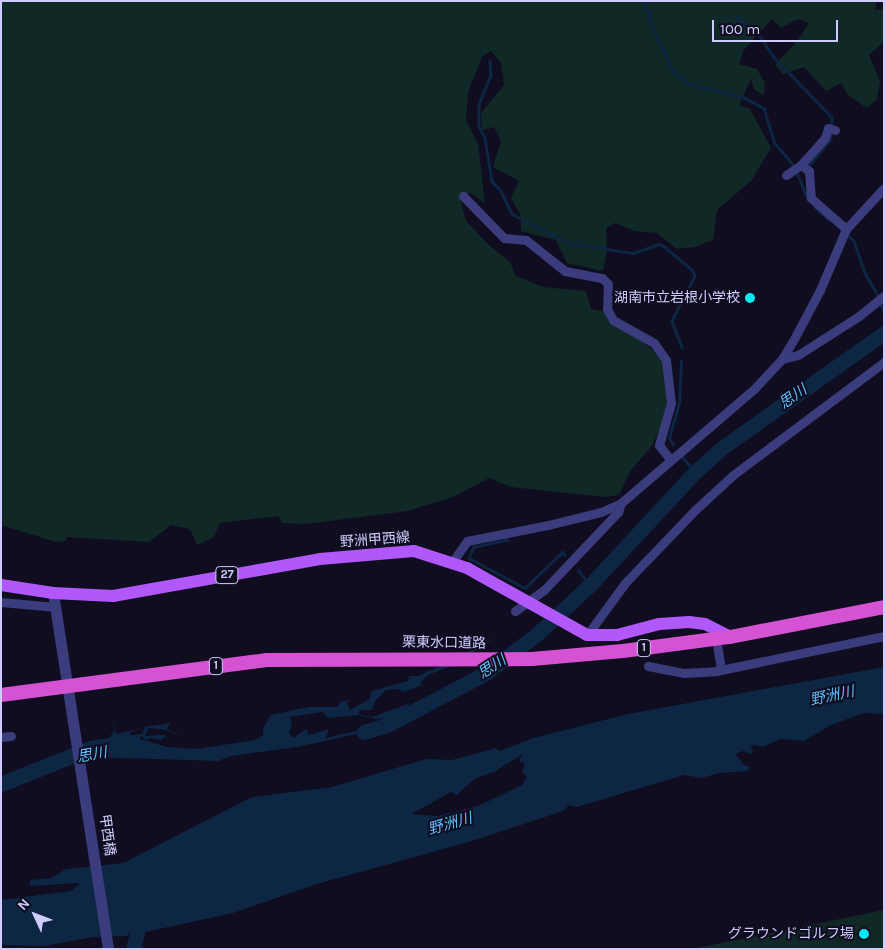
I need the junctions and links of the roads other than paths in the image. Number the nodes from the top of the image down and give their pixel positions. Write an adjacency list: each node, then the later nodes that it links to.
1 (832, 129): 4 (street)
2 (884, 188): 4 (street)
3 (463, 196): 8 (street)
4 (846, 228): 6 (street)
5 (884, 296): 6 (street)
6 (782, 359): 8 (street)
7 (884, 362): 20 (street)
8 (670, 459): 9 (street)
9 (621, 503): 10 (street); 16 (street)
10 (453, 561): 13 (main road, 野洲甲西線 / 27); 16 (main road, 野洲甲西線 / 27)
11 (1, 585): 12 (main road, 野洲甲西線 / 27)
12 (18, 587): 13 (main road, 野洲甲西線 / 27); 15 (street)
13 (53, 593): 17 (street, 甲西橋)
14 (1, 602): 15 (street)
15 (13, 602): 17 (street)
16 (529, 604): 19 (street); 20 (main road, 野洲甲西線 / 27)
17 (56, 607): 25 (street, 甲西橋)
18 (884, 607): 22 (highway, 栗東水口道路 / 1)
19 (515, 611)
20 (585, 634): 22 (main road, 野洲甲西線 / 27)
21 (884, 636): 24 (street)
22 (723, 638): 24 (street); 25 (highway, 栗東水口道路 / 1)
23 (648, 666): 24 (street)
24 (720, 670)
25 (69, 687): 26 (highway, 栗東水口道路 / 1); 29 (street, 甲西橋)
26 (1, 695)
27 (11, 736): 28 (street)
28 (1, 737)
29 (108, 949)

